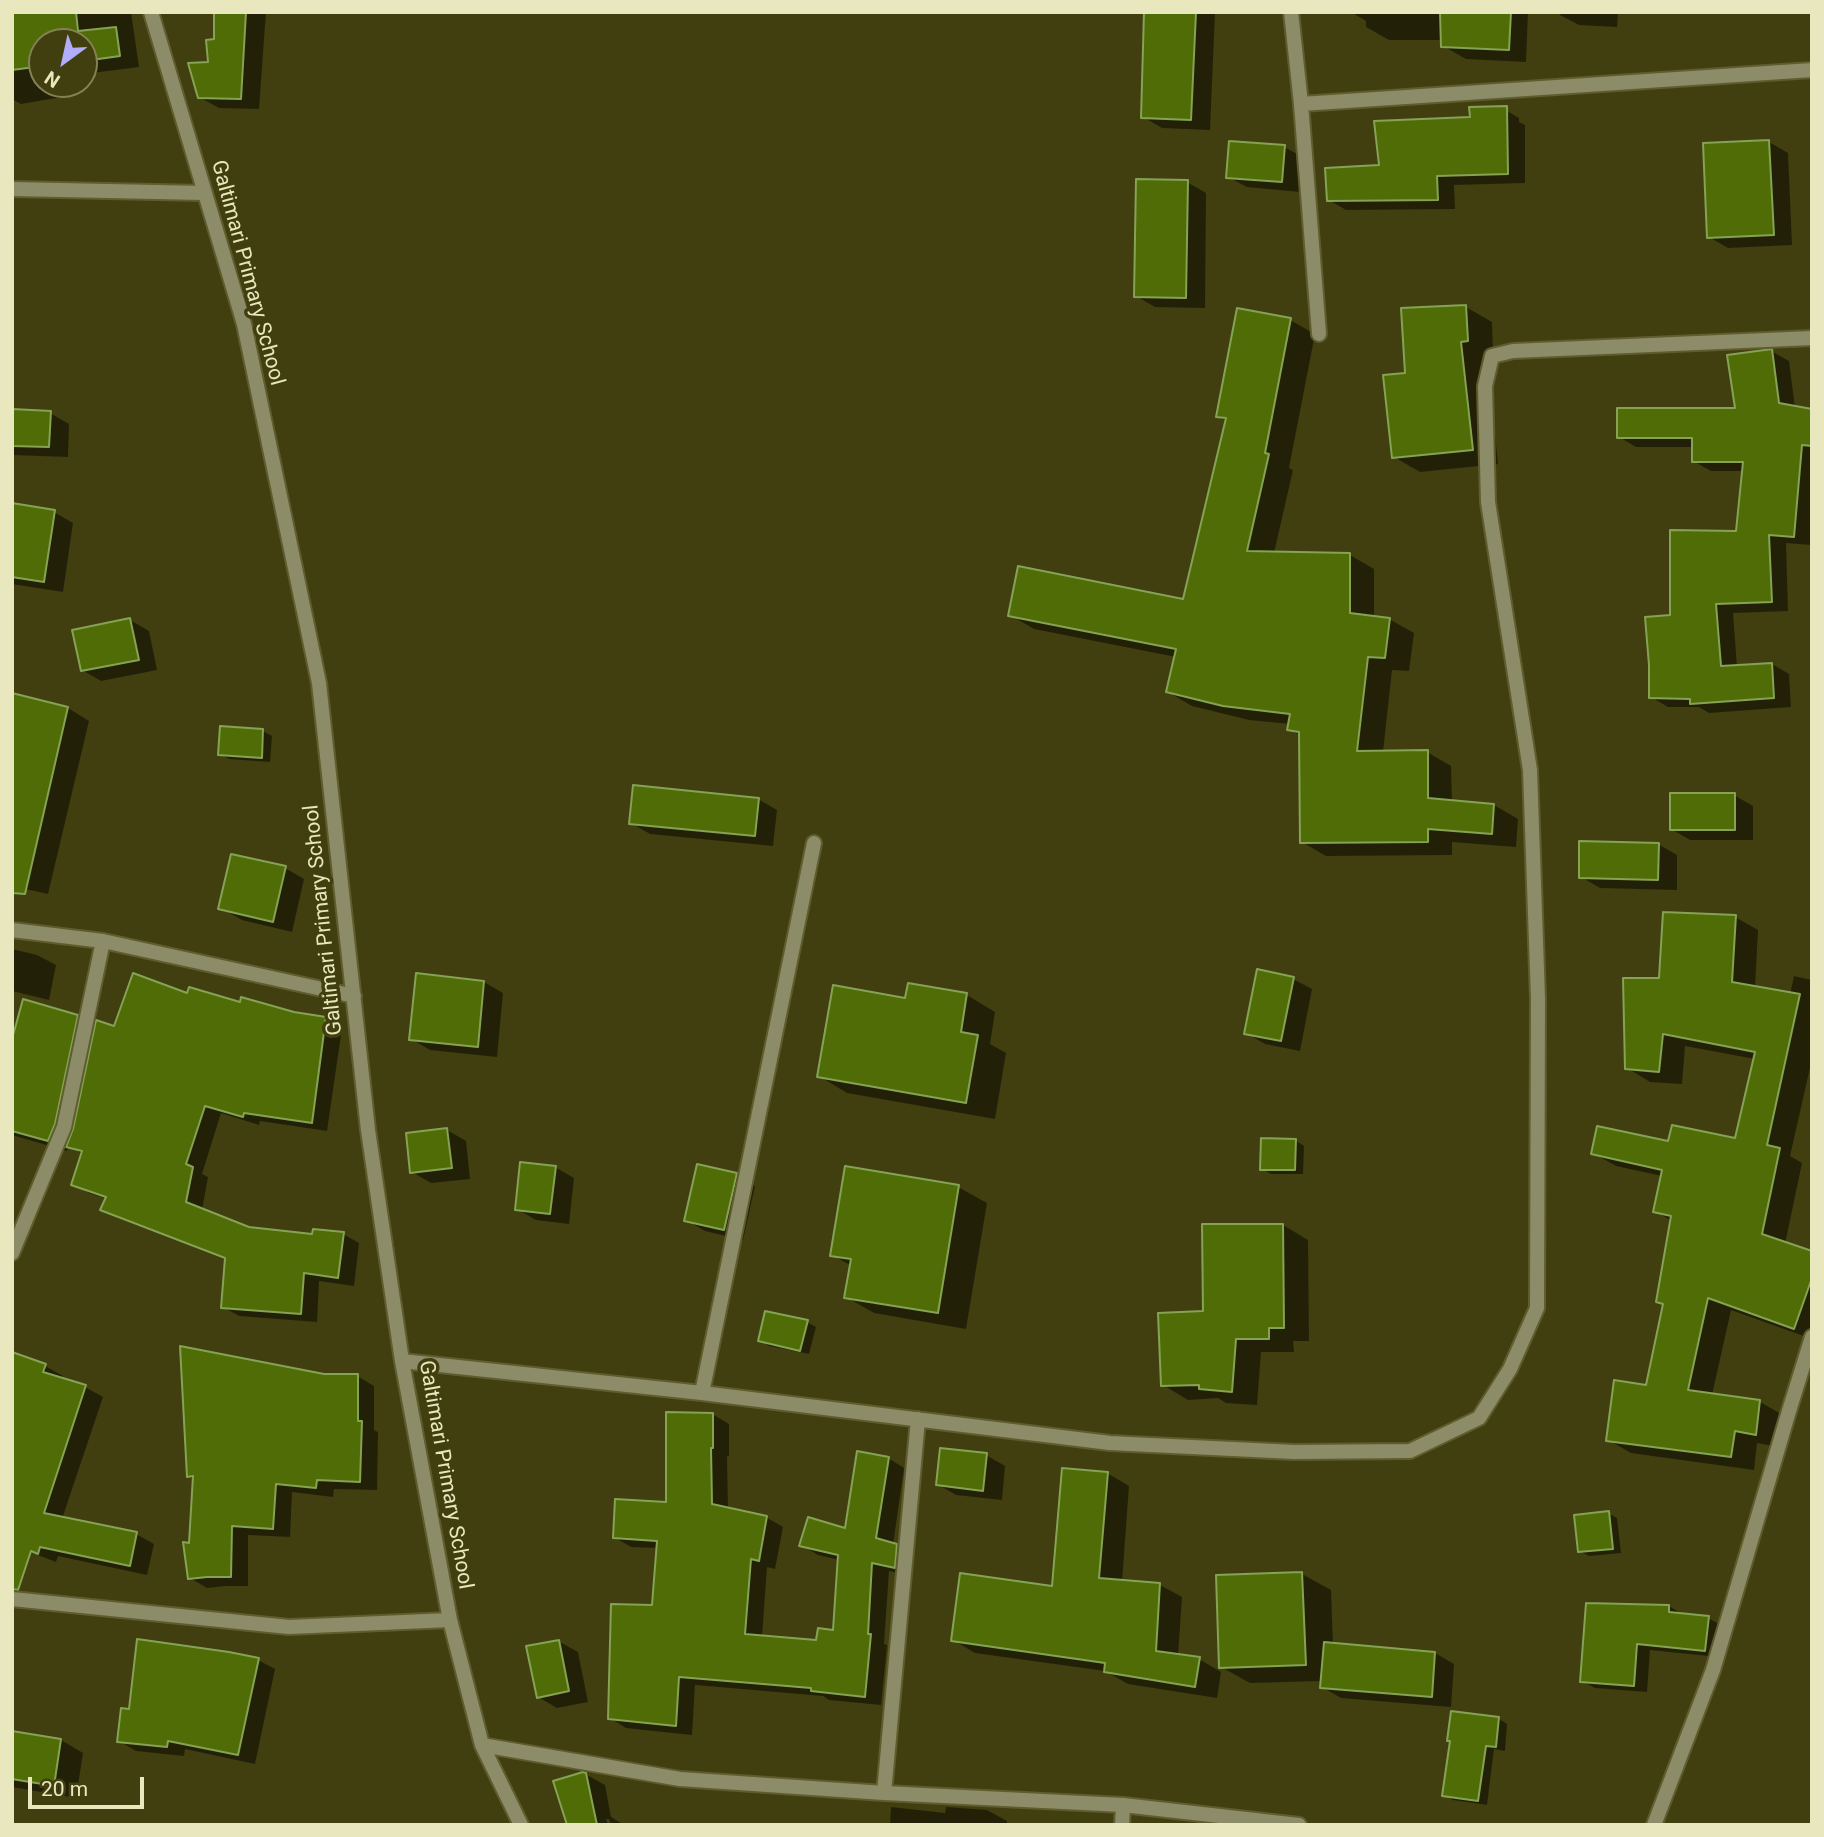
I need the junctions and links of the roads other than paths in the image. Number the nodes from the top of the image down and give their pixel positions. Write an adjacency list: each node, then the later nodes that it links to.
1 (151, 12): 6 (street, Galtimari Primary School)
2 (1291, 12): 4 (street)
3 (1812, 70): 4 (street)
4 (1301, 104): 7 (street)
5 (12, 189): 6 (street)
6 (204, 193): 12 (street, Galtimari Primary School)
7 (1319, 334)
8 (1812, 338): 17 (street)
9 (814, 843): 16 (street)
10 (12, 930): 11 (street)
11 (103, 941): 12 (street); 13 (street)
12 (354, 996): 15 (street, Galtimari Primary School)
13 (12, 1253)
14 (1812, 1337): 26 (street)
15 (402, 1361): 16 (street); 19 (street, Galtimari Primary School)
16 (702, 1393): 17 (street)
17 (918, 1419): 21 (street)
18 (12, 1600): 19 (street)
19 (450, 1620): 20 (street, Galtimari Primary School)
20 (482, 1745): 21 (street); 23 (street, Galtimari Primary School)
21 (884, 1793): 22 (street)
22 (1123, 1805): 24 (street); 25 (street)
23 (521, 1825)
24 (1122, 1825)
25 (1298, 1825)
26 (1654, 1825)

